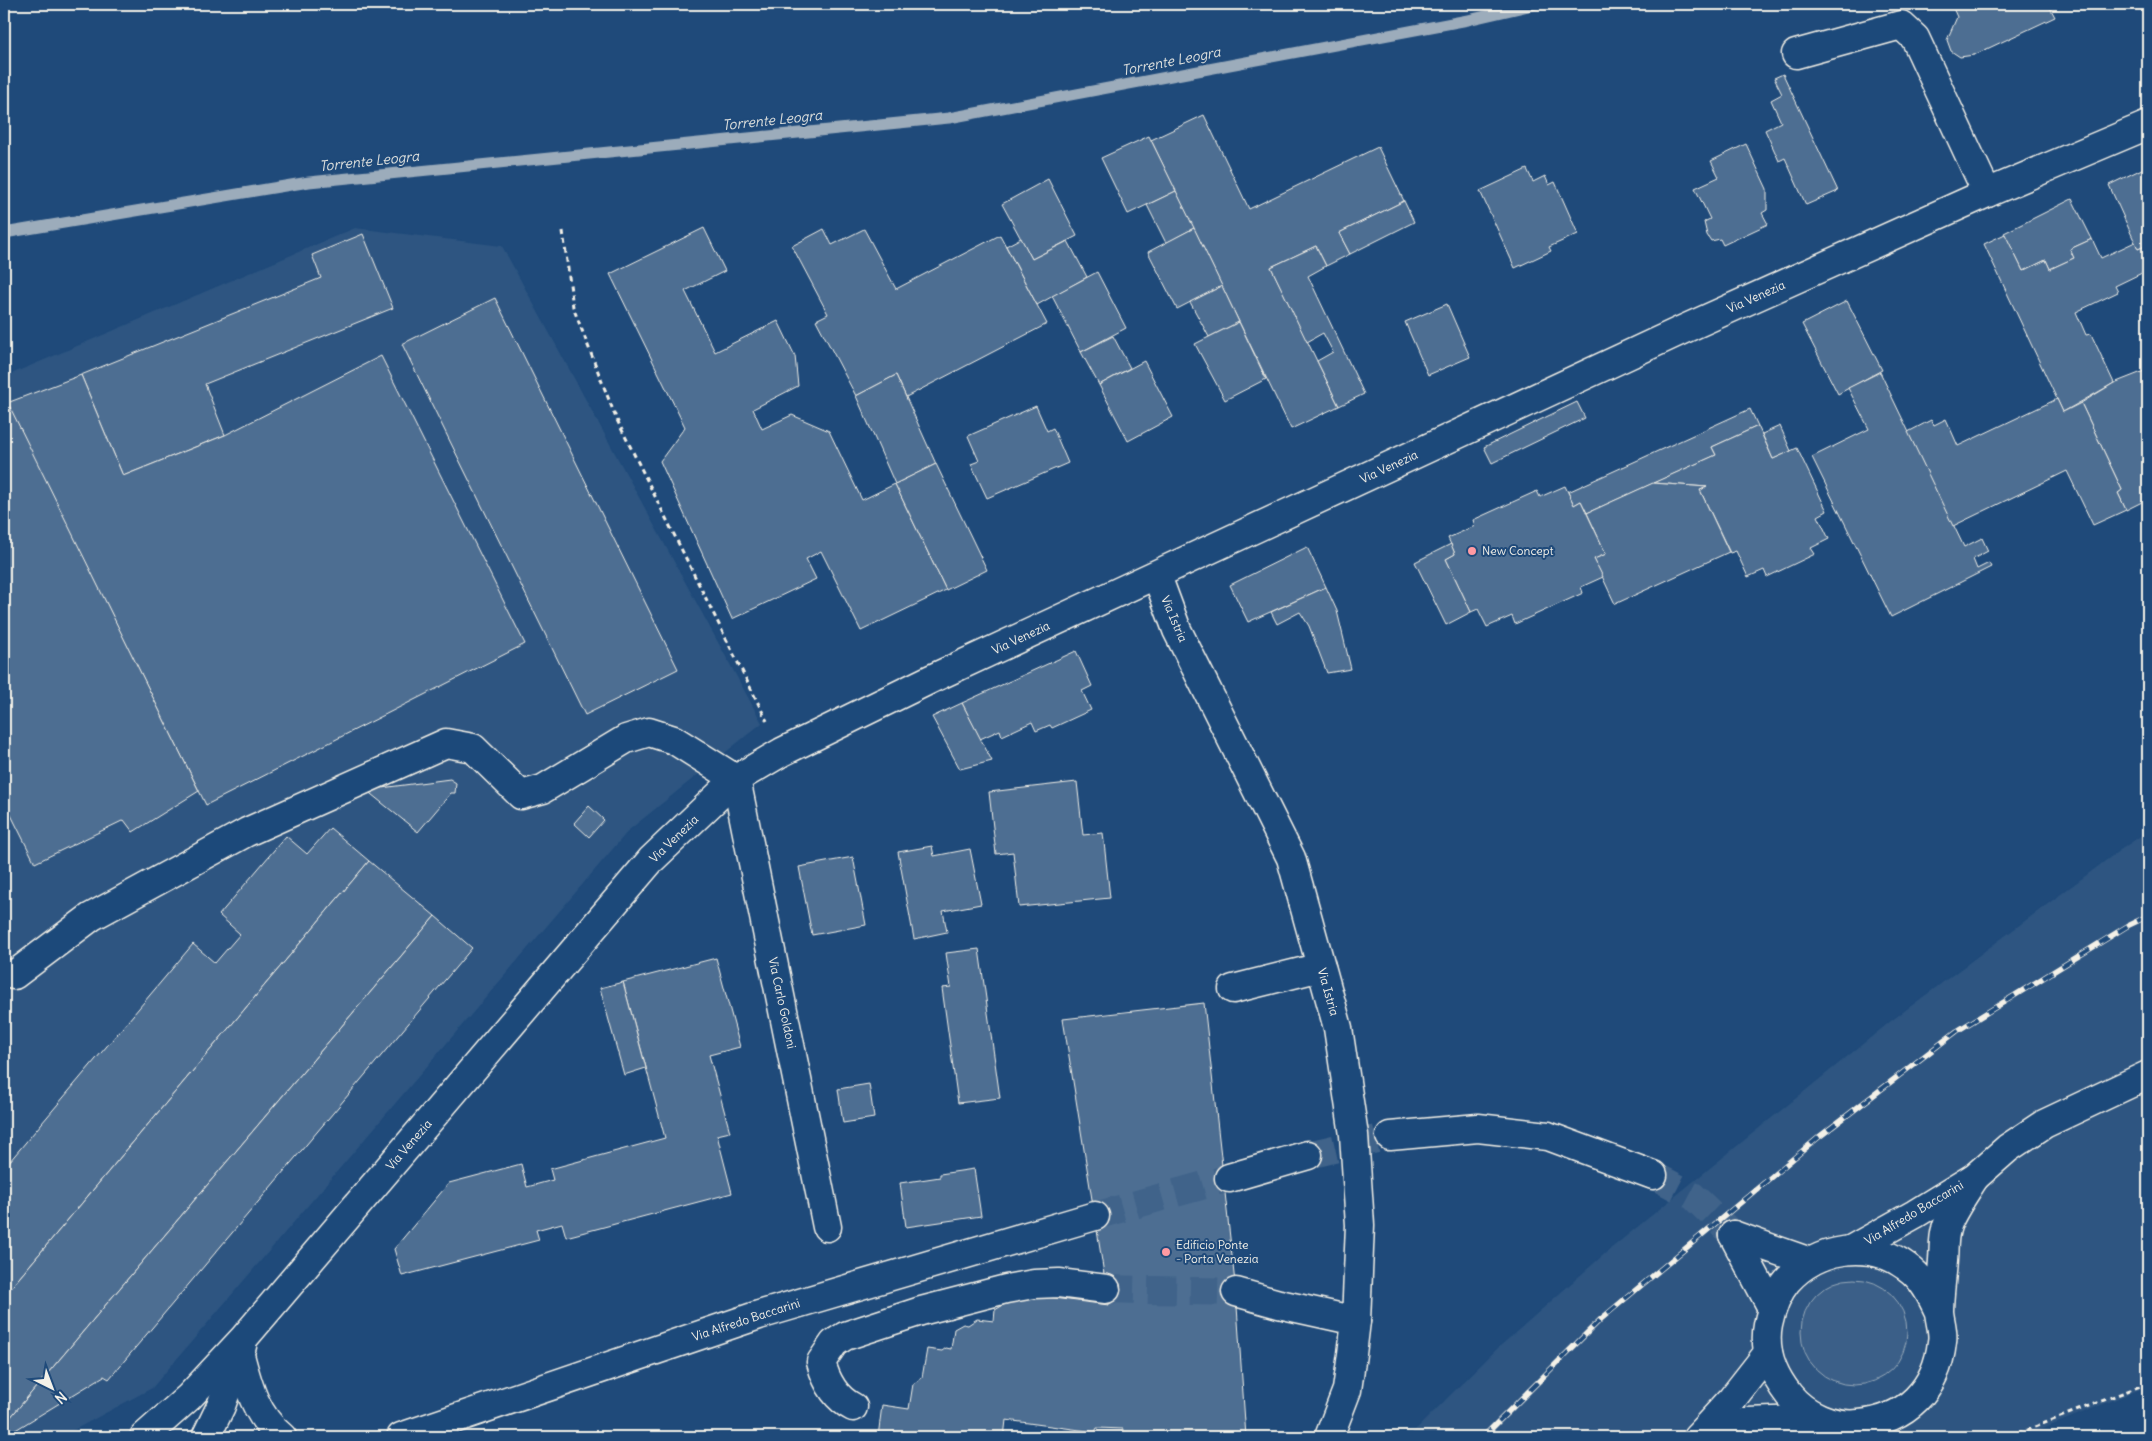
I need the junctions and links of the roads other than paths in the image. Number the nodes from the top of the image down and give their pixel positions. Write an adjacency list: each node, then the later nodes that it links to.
1 (1796, 54): 3 (street)
2 (2148, 125): 3 (street, Via Venezia)
3 (1987, 193): 4 (street, Via Venezia)
4 (1156, 576): 5 (street, Via Venezia); 6 (street, Via Istria)
5 (736, 779): 7 (street); 16 (street, Via Carlo Goldoni); 24 (street, Via Venezia)
6 (1321, 967): 8 (street); 23 (street, Via Istria)
7 (4, 973)
8 (1233, 989)
9 (2148, 1075): 13 (street, Via Alfredo Baccarini)
10 (1390, 1136): 12 (street)
11 (1308, 1155): 14 (street)
12 (1653, 1175)
13 (1975, 1176): 17 (street, Via Alfredo Baccarini); 22 (street, Via Alfredo Baccarini)
14 (1229, 1178)
15 (1095, 1216): 31 (street, Via Alfredo Baccarini)
16 (828, 1227)
17 (1852, 1249): 18 (street, Via Alfredo Baccarini); 22 (street, Via Alfredo Baccarini)
18 (1810, 1262): 21 (street, Via Alfredo Baccarini); 21 (street)
19 (1106, 1288): 26 (street)
20 (1236, 1292): 23 (street)
21 (1772, 1308): 25 (street, Via Alfredo Baccarini)
22 (1939, 1312): 27 (street, Via Alfredo Baccarini)
23 (1356, 1321): 32 (street, Via Istria)
24 (242, 1346): 28 (street, Via Venezia); 29 (street, Via Venezia); 30 (street)
25 (1768, 1353): 27 (street, Via Alfredo Baccarini); 33 (street)
26 (853, 1407)
27 (1821, 1419): 33 (street)
28 (144, 1437)
29 (206, 1437)
30 (282, 1437)
31 (401, 1437)
32 (1328, 1437)
33 (1697, 1437)

